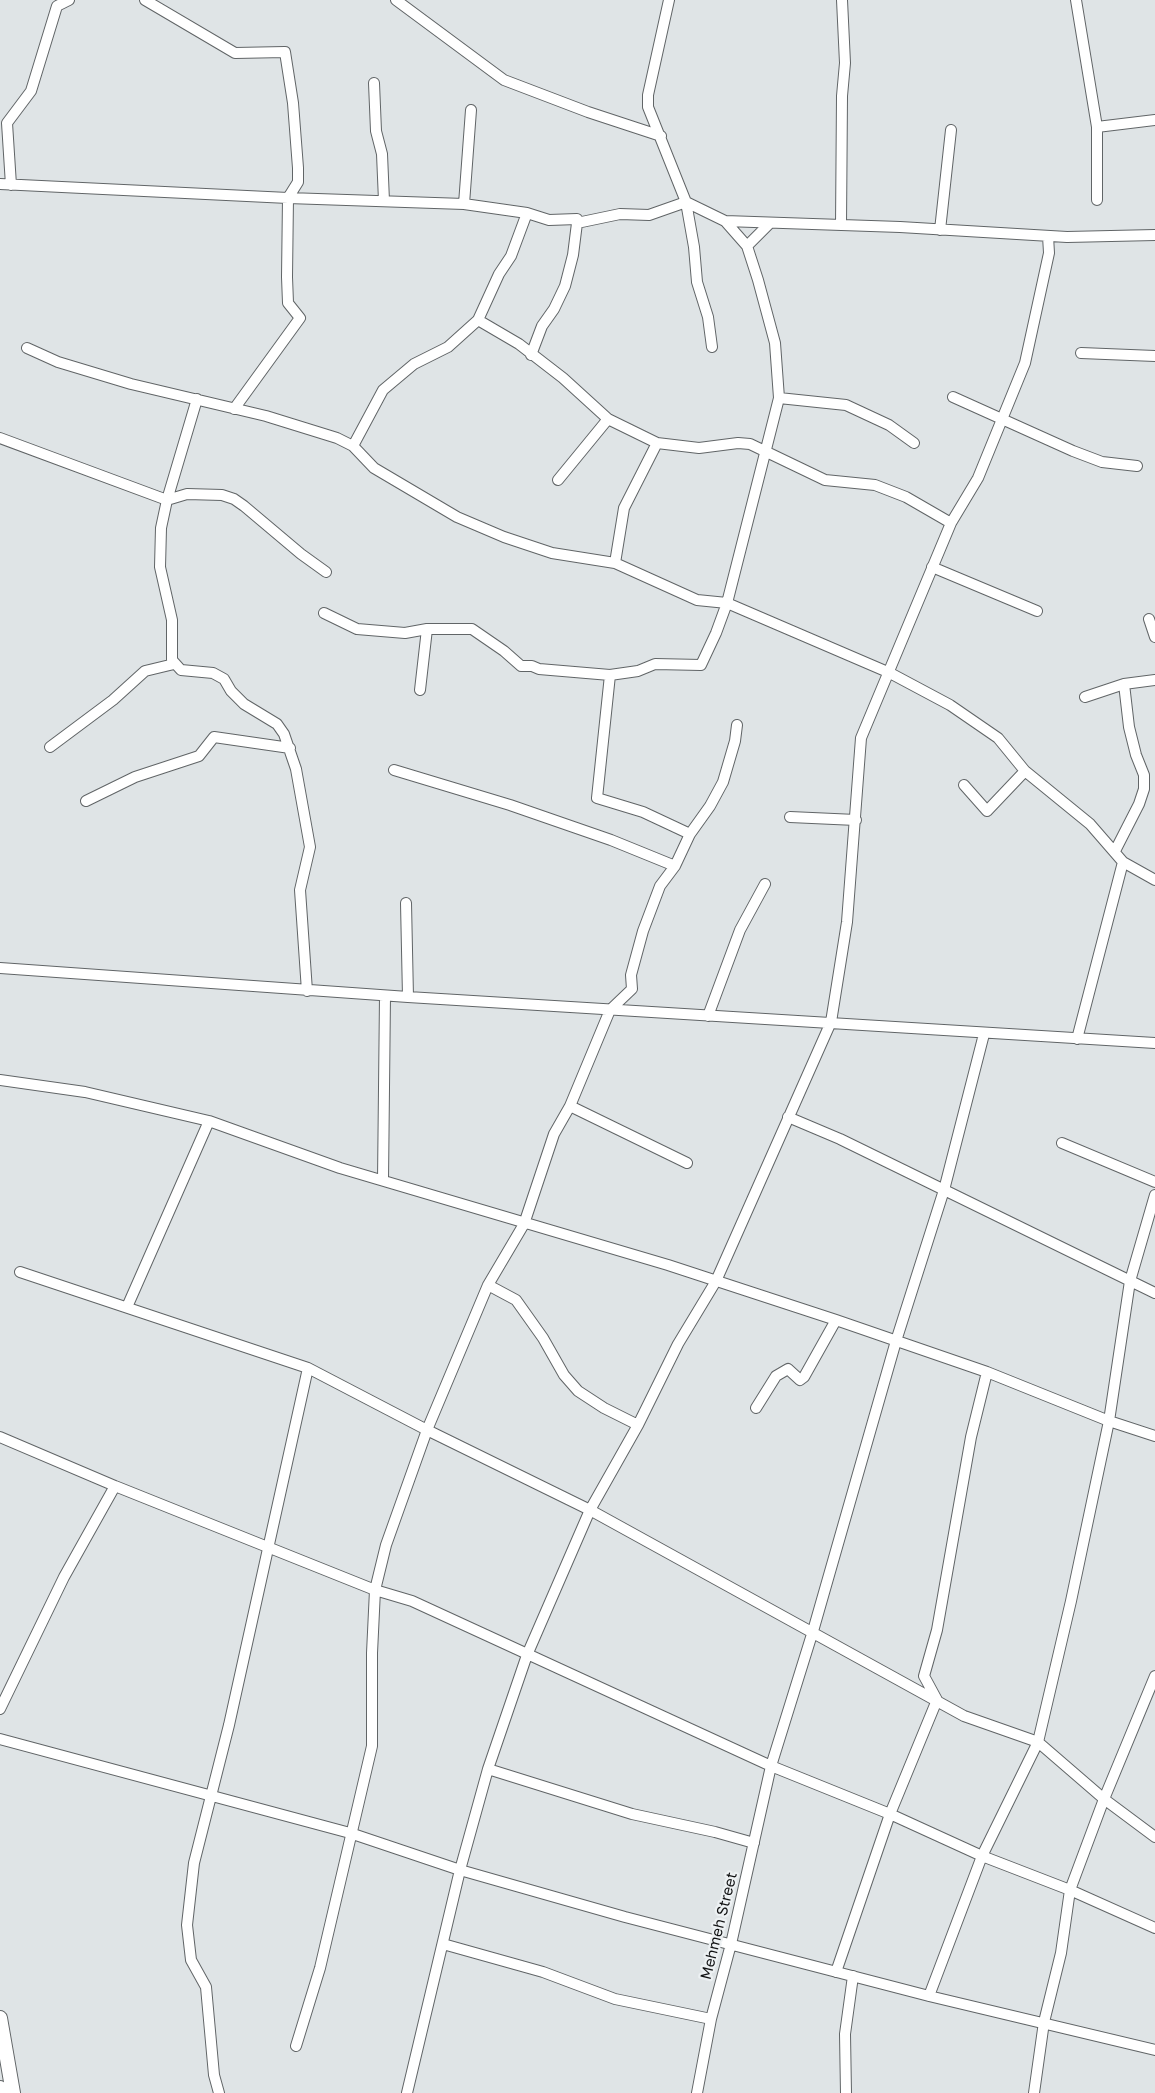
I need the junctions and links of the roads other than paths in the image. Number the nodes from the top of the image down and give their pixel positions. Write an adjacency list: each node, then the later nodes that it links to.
1 (69, 0): 13 (street)
2 (144, 0): 14 (street)
3 (396, 0): 12 (street)
4 (669, 0): 12 (street)
5 (842, 0): 23 (street)
6 (1076, 0): 10 (street)
7 (374, 83): 15 (street)
8 (471, 110): 18 (street)
9 (1155, 120): 10 (street)
10 (1097, 127): 16 (street)
11 (951, 130): 24 (street)
12 (661, 136): 17 (street)
13 (5, 184): 14 (street)
14 (288, 198): 15 (street); 39 (street)
15 (384, 200): 18 (street)
16 (1097, 200)
17 (686, 202): 20 (street); 21 (street); 31 (street)
18 (464, 204): 19 (street)
19 (527, 213): 21 (street); 30 (street)
20 (725, 221): 22 (street); 28 (street)
21 (577, 223): 34 (street)
22 (769, 224): 23 (street); 28 (street)
23 (841, 224): 24 (street)
24 (940, 230): 26 (street)
25 (1155, 235): 27 (street)
26 (1048, 236): 27 (street); 29 (street)
27 (1067, 237): 29 (street)
28 (747, 246): 37 (street)
29 (1049, 253): 41 (street)
30 (478, 320): 34 (street); 45 (street)
31 (712, 347)
32 (27, 348): 38 (street)
33 (1080, 353): 35 (street)
34 (531, 355): 40 (street)
35 (1155, 356)
36 (953, 397): 41 (street)
37 (779, 398): 44 (street); 46 (street)
38 (197, 399): 39 (street); 49 (street)
39 (234, 409): 45 (street)
40 (608, 419): 43 (street); 48 (street)
41 (1003, 419): 47 (street); 50 (street)
42 (0, 438): 49 (street)
43 (657, 443): 46 (street); 51 (street)
44 (914, 443)
45 (353, 446): 51 (street)
46 (767, 454): 50 (street); 54 (street)
47 (1137, 466)
48 (558, 480)
49 (167, 500): 53 (street); 60 (street)
50 (951, 523): 52 (street)
51 (616, 563): 54 (street)
52 (932, 567): 55 (street); 61 (street)
53 (326, 572)
54 (726, 603): 61 (street); 62 (street)
55 (1037, 611)
56 (324, 613): 58 (street)
57 (1149, 619): 59 (street)
58 (427, 629): 62 (street); 65 (street)
59 (1155, 637)
60 (174, 664): 68 (street); 69 (street)
61 (890, 673): 71 (street); 75 (street)
62 (610, 675): 76 (street)
63 (1155, 680): 64 (street)
64 (1124, 684): 66 (street); 77 (street)
65 (420, 690)
66 (1084, 696)
67 (736, 725): 76 (street)
68 (50, 747)
69 (290, 748): 73 (street); 84 (street)
70 (394, 770): 79 (street)
71 (1025, 772): 72 (street); 77 (street)
72 (964, 785)
73 (86, 801)
74 (790, 817): 75 (street)
75 (856, 820): 89 (street)
76 (690, 834): 79 (street)
77 (1115, 851): 78 (street)
78 (1122, 862): 80 (street); 91 (street)
79 (676, 866): 87 (street)
80 (1155, 880)
81 (765, 884): 88 (street)
82 (406, 903): 86 (street)
83 (0, 968): 84 (street)
84 (307, 991): 85 (street)
85 (385, 996): 86 (street); 99 (street)
86 (408, 997): 87 (street)
87 (610, 1010): 88 (street); 94 (street)
88 (708, 1016): 89 (street)
89 (831, 1022): 90 (street); 95 (street)
90 (984, 1034): 91 (street); 101 (street, Mehmeh Street)
91 (1077, 1039): 92 (street)
92 (1155, 1043)
93 (0, 1080): 96 (street)
94 (570, 1106): 98 (street); 103 (street)
95 (788, 1117): 101 (street); 105 (street)
96 (209, 1121): 99 (street); 109 (street)
97 (1062, 1143): 100 (street)
98 (687, 1163)
99 (383, 1180): 103 (street)
100 (1155, 1182)
101 (944, 1190): 106 (street); 111 (street, Mehmeh Street)
102 (1155, 1195): 106 (street)
103 (524, 1224): 105 (street); 107 (street)
104 (20, 1272): 109 (street)
105 (716, 1281): 110 (street); 116 (street)
106 (1130, 1281): 108 (street); 115 (street)
107 (488, 1285): 116 (street); 117 (street)
108 (1155, 1293)
109 (127, 1307): 112 (street)
110 (836, 1320): 111 (street); 114 (street)
111 (896, 1341): 113 (street); 124 (street, Mehmeh Street)
112 (308, 1368): 117 (street); 122 (street)
113 (987, 1372): 115 (street); 127 (street)
114 (756, 1408)
115 (1109, 1421): 118 (street); 130 (street)
116 (638, 1424): 121 (street)
117 (427, 1430): 121 (street); 123 (street)
118 (1155, 1436)
119 (0, 1437): 120 (street)
120 (115, 1486): 122 (street); 128 (street)
121 (590, 1510): 124 (street); 125 (street)
122 (267, 1546): 123 (street); 133 (street)
123 (375, 1590): 125 (street); 136 (street)
124 (813, 1631): 127 (street); 131 (street, Mehmeh Street)
125 (527, 1655): 131 (street); 132 (street)
126 (1155, 1676): 134 (street)
127 (937, 1700): 130 (street); 135 (street)
128 (0, 1709)
129 (0, 1739): 133 (street)
130 (1038, 1742): 134 (street); 139 (street)
131 (771, 1766): 135 (street); 138 (street, Mehmeh Street)
132 (488, 1769): 138 (street); 140 (street)
133 (212, 1794): 136 (street); 156 (street)
134 (1104, 1799): 137 (street); 141 (street)
135 (890, 1814): 139 (street); 145 (street)
136 (350, 1833): 140 (street); 151 (street)
137 (1155, 1837)
138 (754, 1844): 144 (street, Mehmeh Street)
139 (982, 1856): 141 (street); 147 (street)
140 (460, 1870): 143 (street); 144 (street)
141 (1070, 1890): 142 (street); 150 (street)
142 (1155, 1928)
143 (443, 1944): 149 (street); 157 (street)
144 (731, 1944): 145 (street); 149 (street, Mehmeh Street)
145 (836, 1972): 146 (street)
146 (853, 1976): 147 (street); 159 (street)
147 (929, 1996): 150 (street)
148 (0, 2018): 155 (street)
149 (711, 2019): 158 (street, Mehmeh Street)
150 (1044, 2022): 152 (street); 160 (street)
151 (296, 2046)
152 (1155, 2050)
153 (0, 2088): 154 (street)
154 (1, 2093)
155 (13, 2093)
156 (219, 2093)
157 (407, 2093)
158 (697, 2093)
159 (846, 2093)
160 (1034, 2093)

